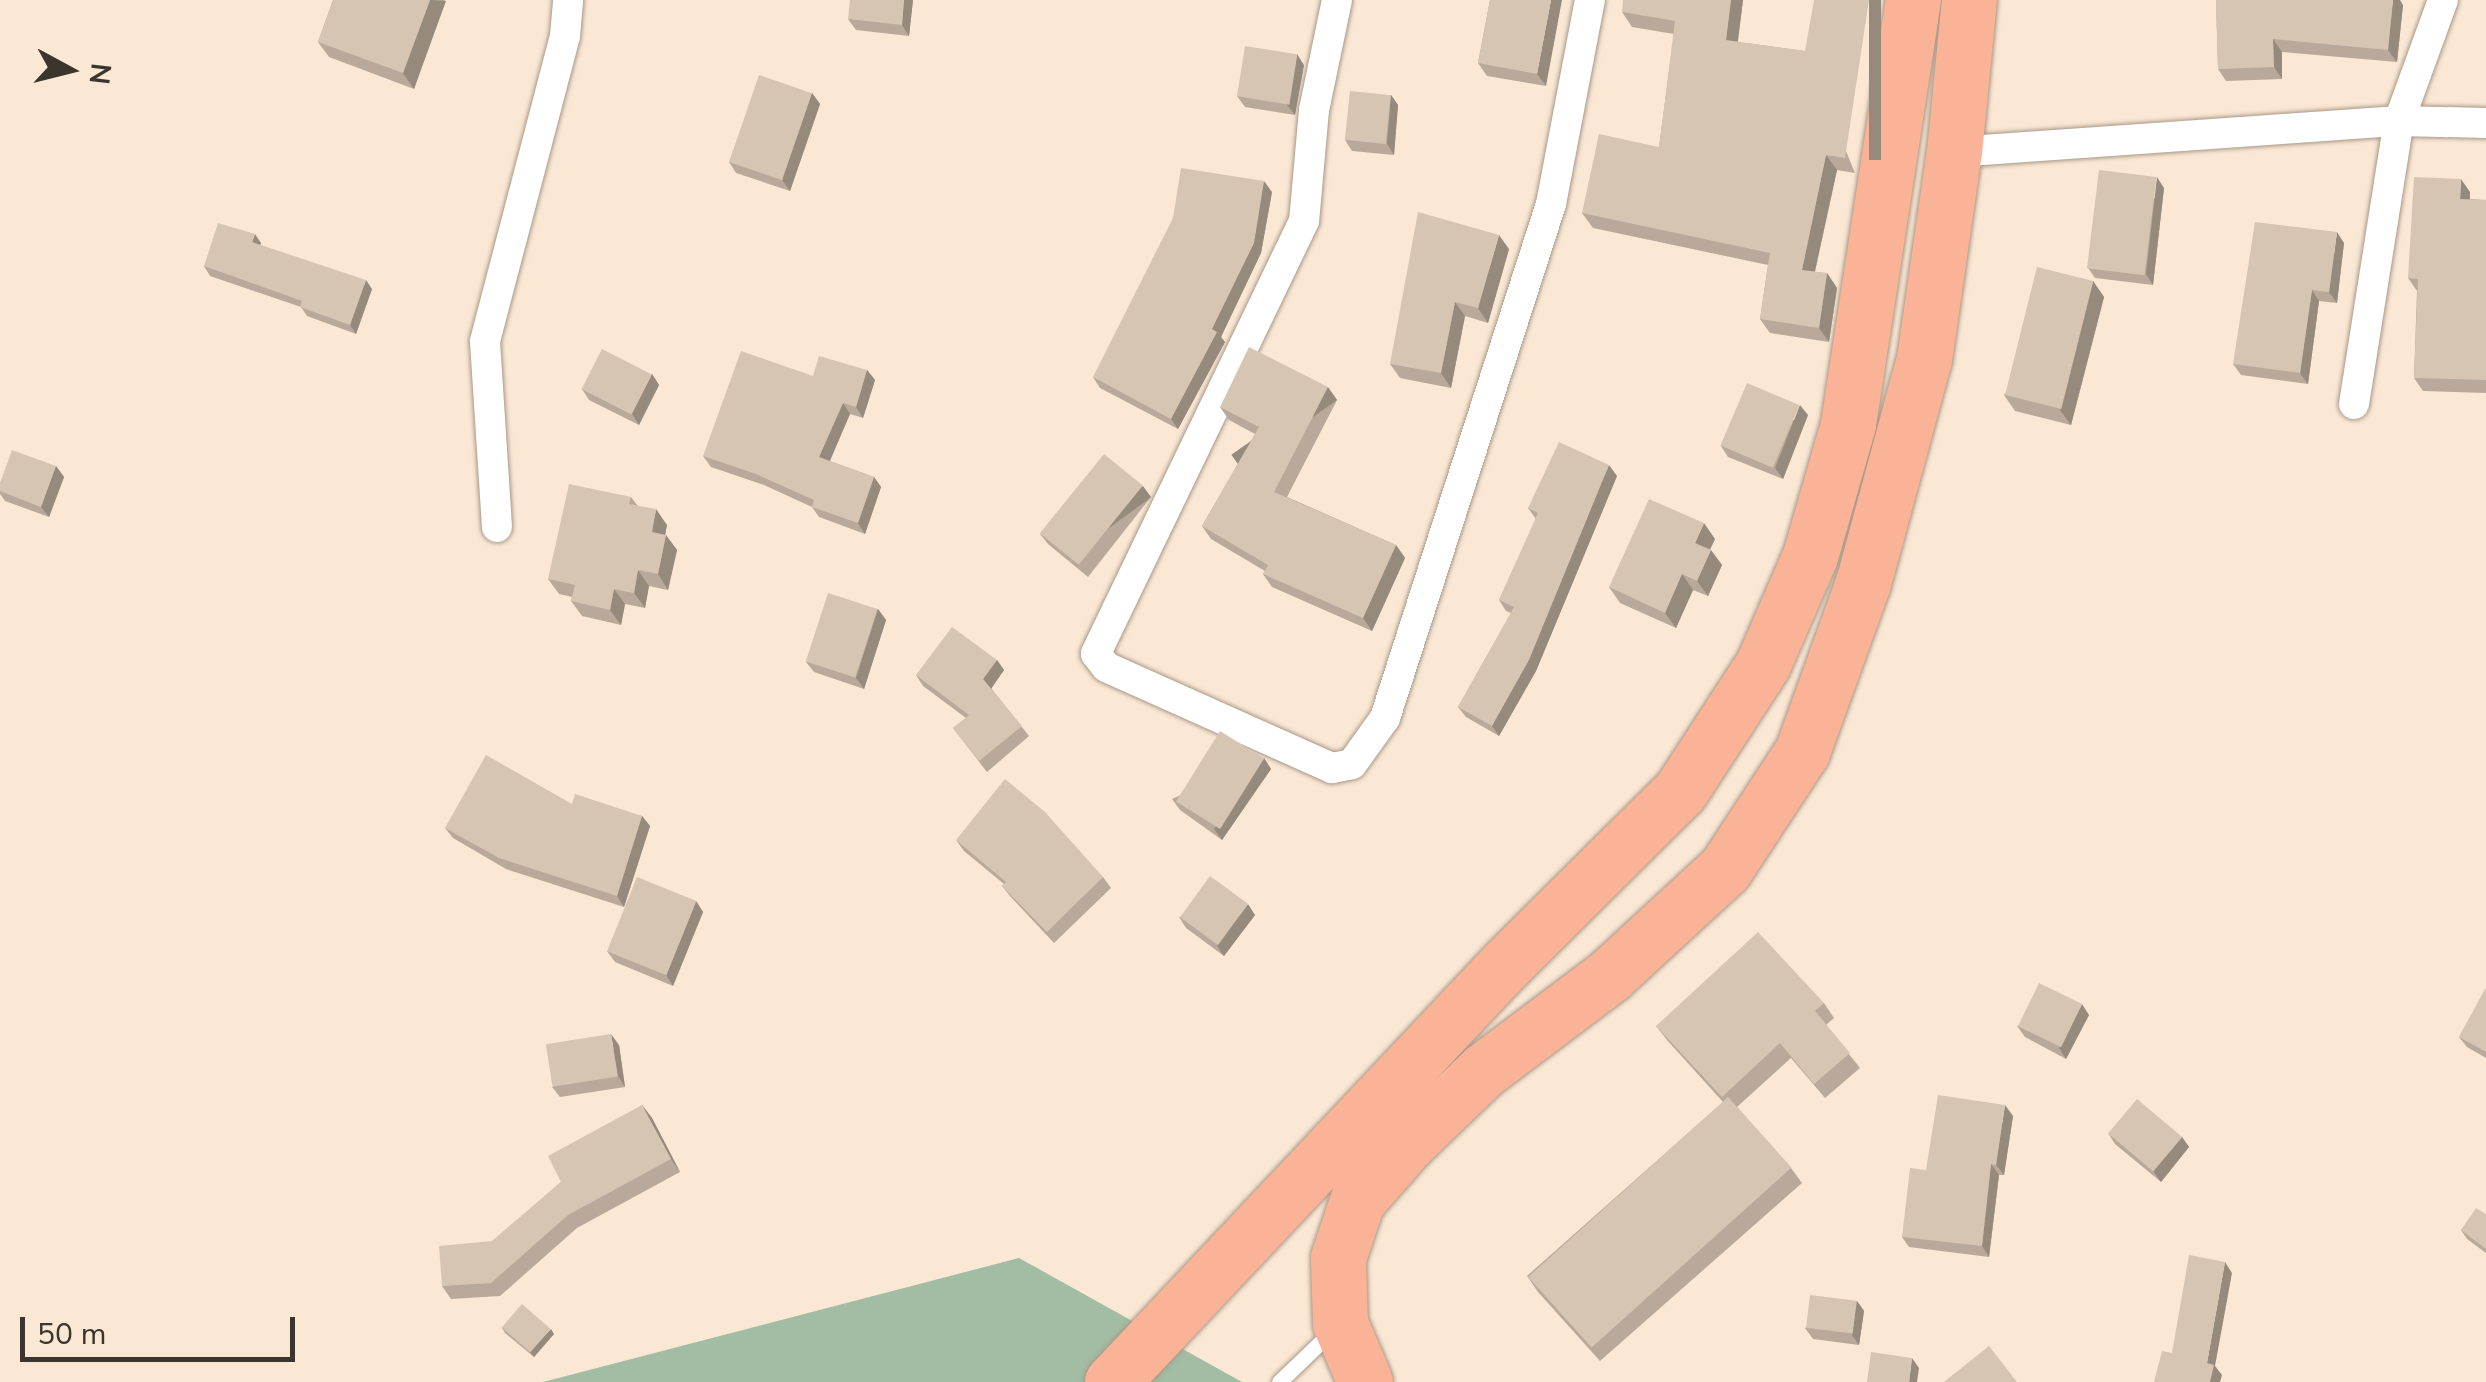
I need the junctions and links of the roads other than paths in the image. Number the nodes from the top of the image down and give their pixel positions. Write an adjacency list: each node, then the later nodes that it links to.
1 (568, 0): 11 (street)
2 (1337, 0): 3 (street)
3 (1590, 0)
4 (1913, 0): 13 (highway)
5 (1969, 0): 9 (highway)
6 (2444, 0): 7 (street)
7 (2400, 121): 8 (street); 9 (street); 10 (street)
8 (2486, 123)
9 (1954, 152): 12 (highway)
10 (2354, 404)
11 (497, 527)
12 (1340, 1323): 14 (lane); 15 (highway)
13 (1112, 1382)
14 (1279, 1382)
15 (1365, 1382)

